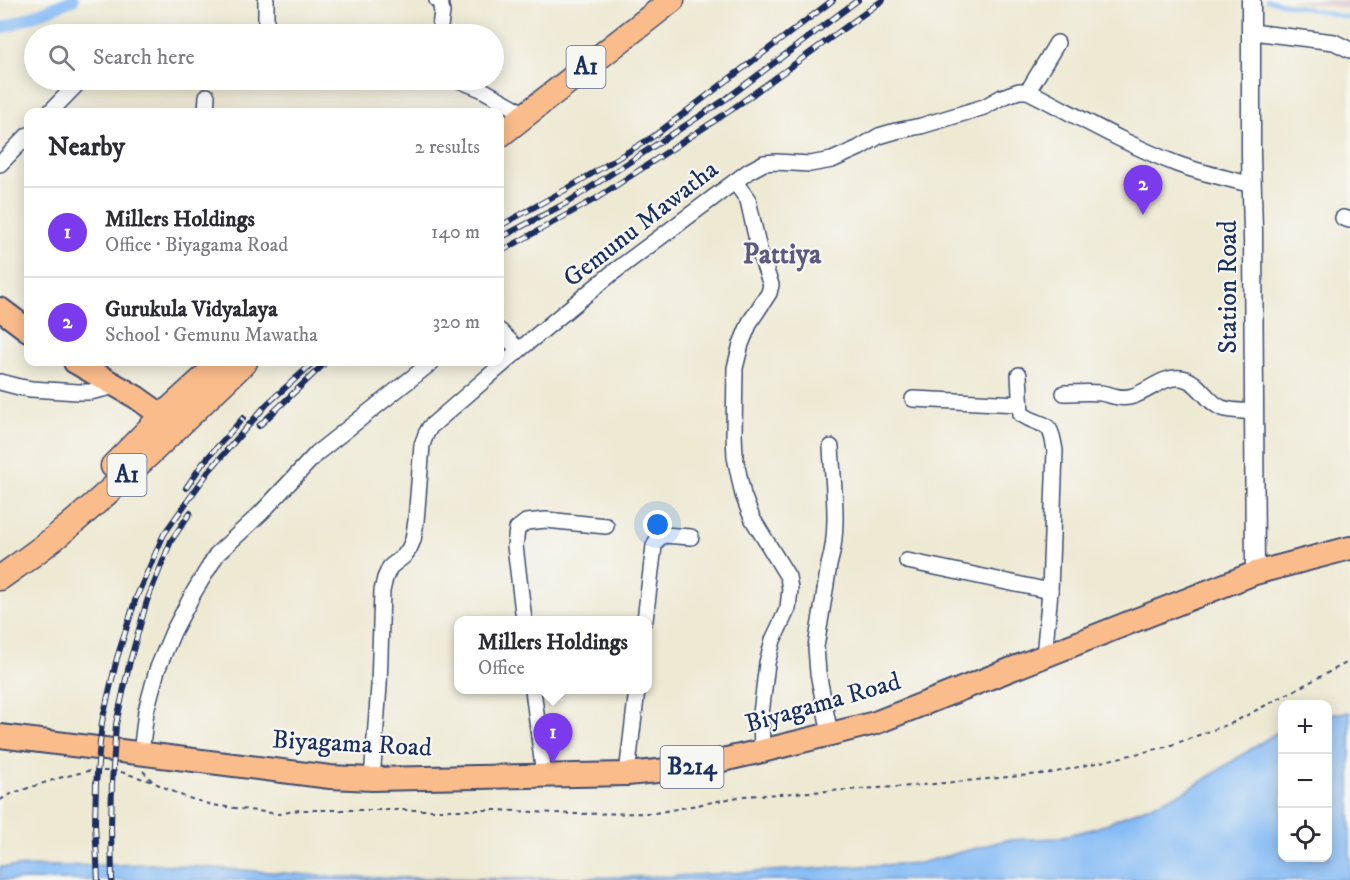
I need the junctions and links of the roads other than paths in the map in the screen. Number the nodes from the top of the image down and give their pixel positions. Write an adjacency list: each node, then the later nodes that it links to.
1 (266, 0): 6 (street)
2 (436, 0): 7 (street)
3 (648, 0): 18 (highway, A1)
4 (672, 0): 19 (highway, A1)
5 (1251, 0): 8 (street, Station Road)
6 (266, 24)
7 (440, 24)
8 (1252, 32): 10 (street); 23 (street, Station Road)
9 (1057, 43): 13 (street)
10 (1350, 50)
11 (71, 90): 15 (street)
12 (482, 90): 17 (street)
13 (1028, 92): 22 (street, Gemunu Mawatha); 23 (street)
14 (207, 96): 16 (street)
15 (54, 108)
16 (206, 108)
17 (501, 108)
18 (507, 114)
19 (504, 132)
20 (24, 139): 21 (street)
21 (0, 164)
22 (735, 182): 27 (street, Gemunu Mawatha); 58 (street)
23 (1252, 185): 40 (street, Station Road)
24 (0, 309): 25 (main road)
25 (24, 327)
26 (504, 335): 27 (street)
27 (519, 350): 28 (street, Gemunu Mawatha)
28 (504, 363)
29 (82, 366): 36 (main road)
30 (218, 366): 41 (highway, A1)
31 (240, 366): 41 (highway, A1)
32 (427, 366): 59 (street)
33 (501, 366): 62 (street, Gemunu Mawatha)
34 (1019, 375): 39 (street)
35 (0, 382): 36 (street)
36 (117, 386): 41 (main road)
37 (1064, 393): 40 (street)
38 (914, 399): 39 (street)
39 (1020, 404): 50 (street)
40 (1254, 412): 48 (street, Station Road)
41 (170, 421): 46 (highway, A1); 49 (highway, A1)
42 (831, 447): 56 (street)
43 (606, 526): 51 (street)
44 (692, 537): 52 (street)
45 (1350, 548): 48 (main road, Biyagama Road / B214)
46 (0, 560)
47 (907, 561): 50 (street)
48 (1255, 573): 53 (main road, Biyagama Road / B214)
49 (0, 578)
50 (1050, 591): 53 (street)
51 (523, 616)
52 (646, 616)
53 (1044, 657): 56 (main road, Biyagama Road / B214)
54 (534, 694): 61 (street)
55 (637, 694): 60 (street)
56 (830, 734): 58 (main road, Biyagama Road / B214)
57 (0, 736): 59 (main road, Biyagama Road / B214)
58 (762, 751): 60 (main road, Biyagama Road / B214)
59 (141, 754): 62 (main road, Biyagama Road / B214)
60 (627, 774): 61 (main road, Biyagama Road / B214)
61 (544, 775): 62 (main road, Biyagama Road / B214)
62 (372, 779)

